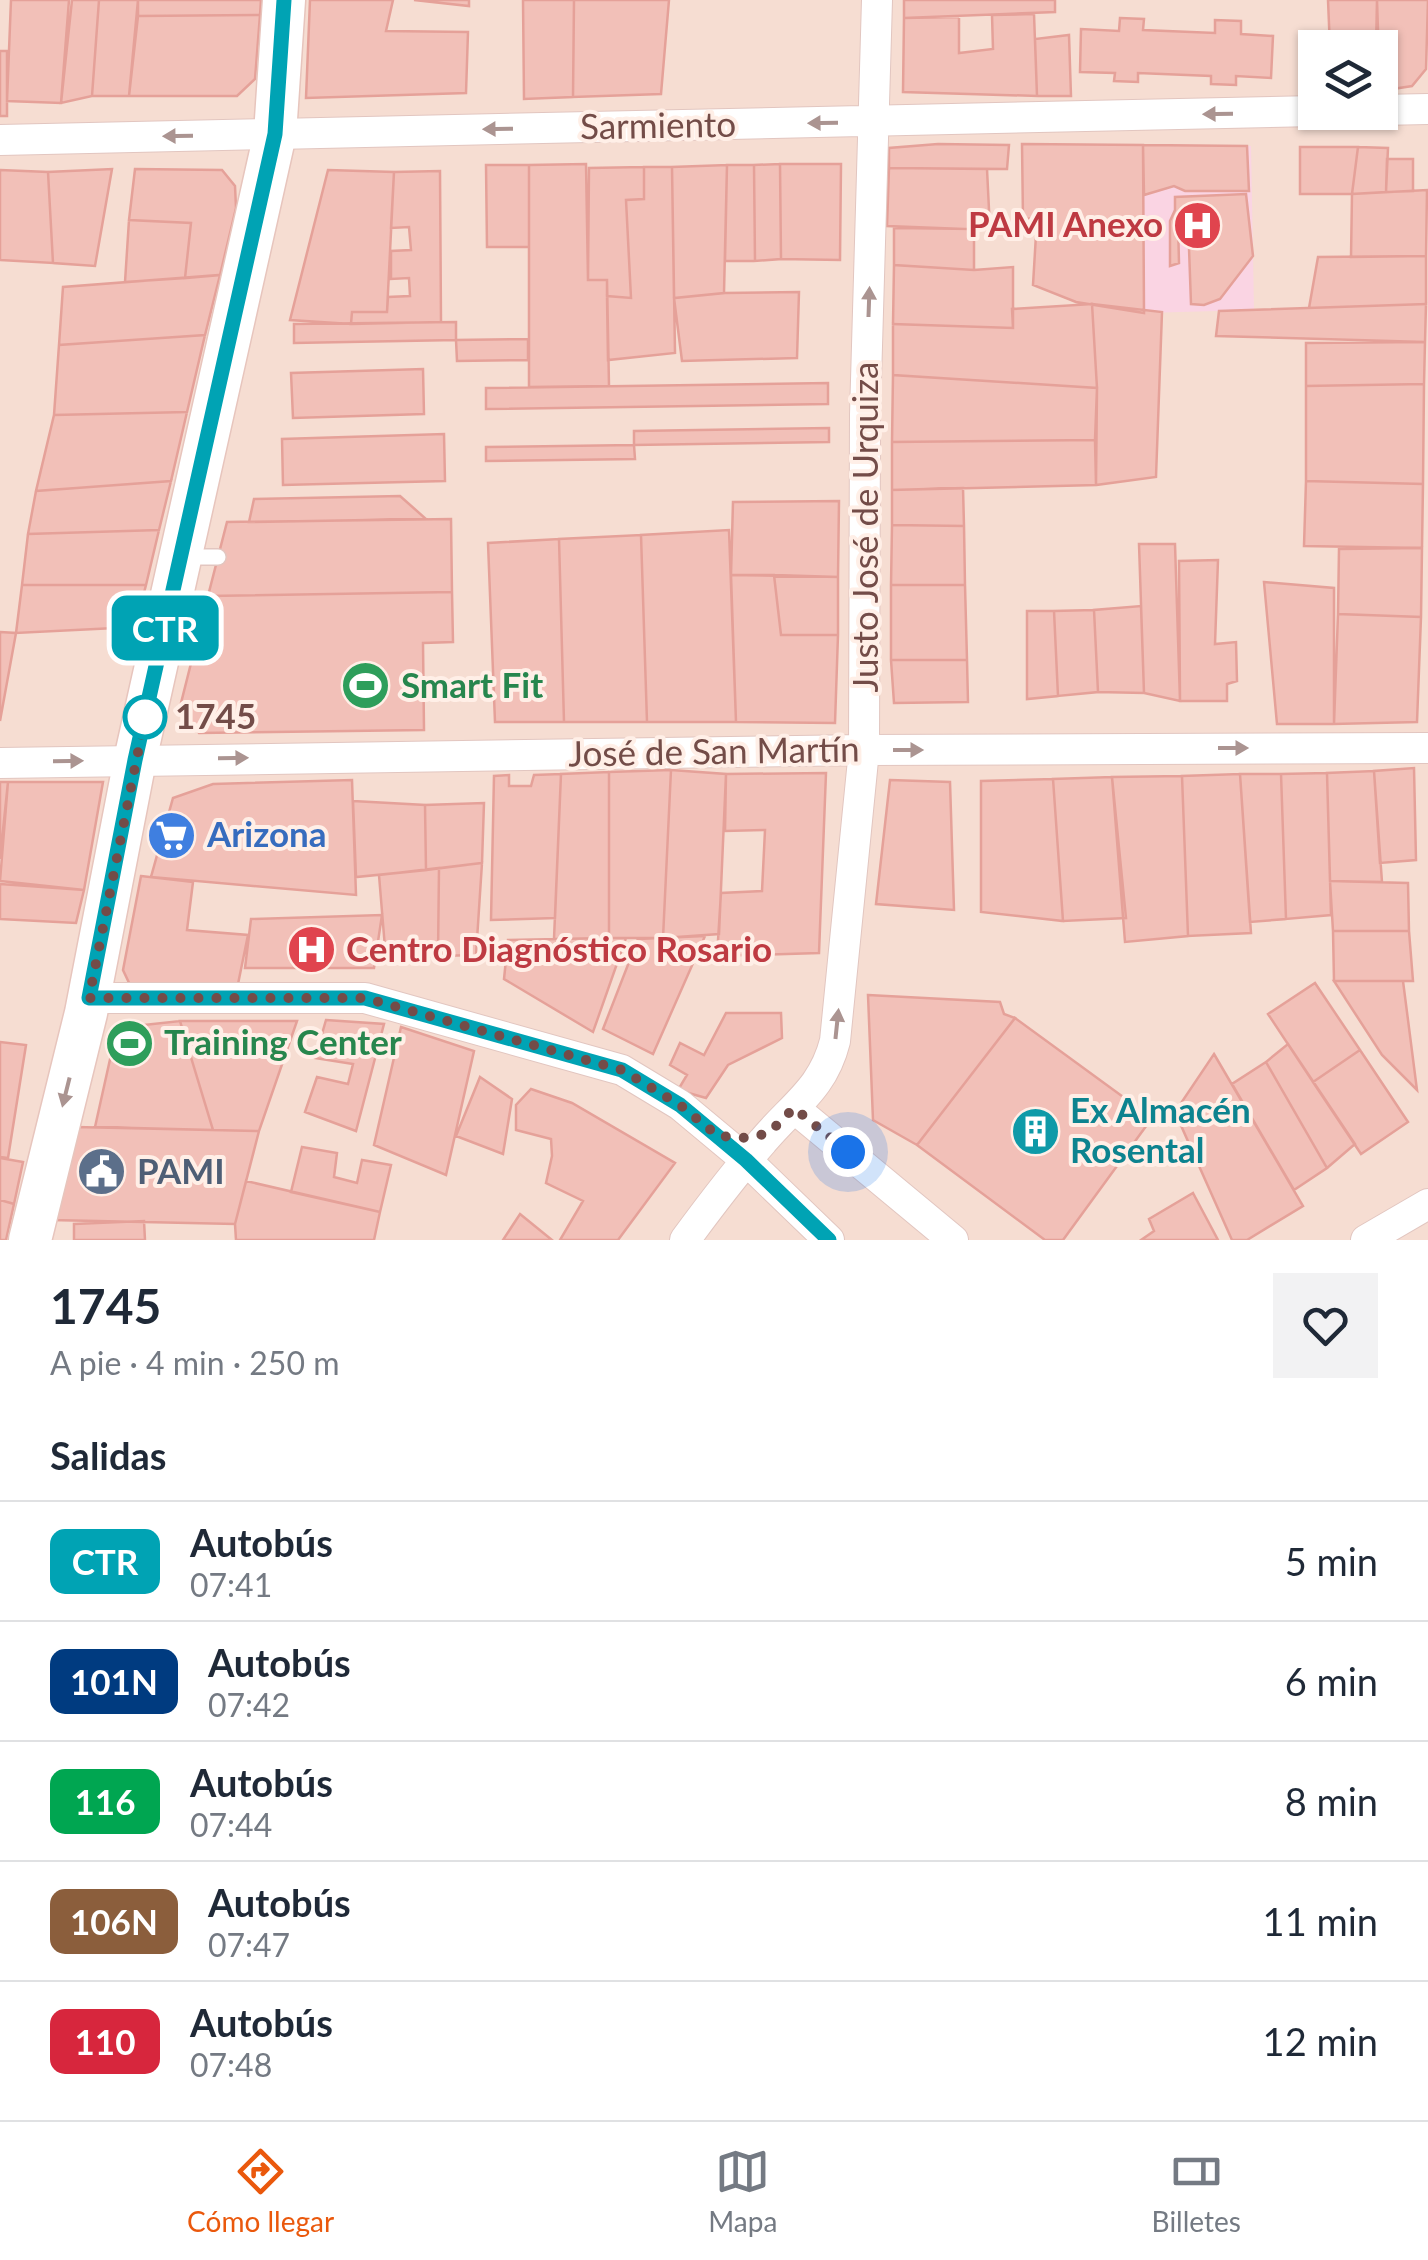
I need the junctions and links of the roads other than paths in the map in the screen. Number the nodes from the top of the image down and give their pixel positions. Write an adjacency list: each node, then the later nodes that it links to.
1 (284, 0): 7 (main road)
2 (876, 0): 6 (street, Justo José de Urquiza)
3 (1428, 109): 4 (street)
4 (1398, 110)
5 (1298, 112): 6 (street, Sarmiento, one-way to 6)
6 (875, 122): 7 (street, Sarmiento, one-way to 7); 10 (street, Justo José de Urquiza, one-way to 6)
7 (275, 134): 8 (street, Sarmiento, one-way to 8); 11 (main road)
8 (0, 140)
9 (1428, 748): 10 (street, José de San Martín, one-way to 9)
10 (864, 750): 11 (street, José de San Martín, one-way to 10); 14 (street, Justo José de Urquiza, one-way to 10)
11 (135, 760): 12 (street, José de San Martín, one-way to 11); 13 (main road)
12 (0, 763)
13 (89, 998): 16 (street); 21 (main road, one-way to 21)
14 (794, 1108): 15 (street, Justo José de Urquiza); 24 (street)
15 (769, 1133): 16 (street); 17 (street, Justo José de Urquiza)
16 (718, 1136): 17 (street)
17 (746, 1160): 18 (street); 19 (street, Justo José de Urquiza)
18 (786, 1200): 19 (street); 23 (street)
19 (712, 1203): 22 (street, Justo José de Urquiza)
20 (1428, 1204): 25 (street)
21 (30, 1240)
22 (684, 1240)
23 (829, 1240)
24 (954, 1240)
25 (1366, 1240)

